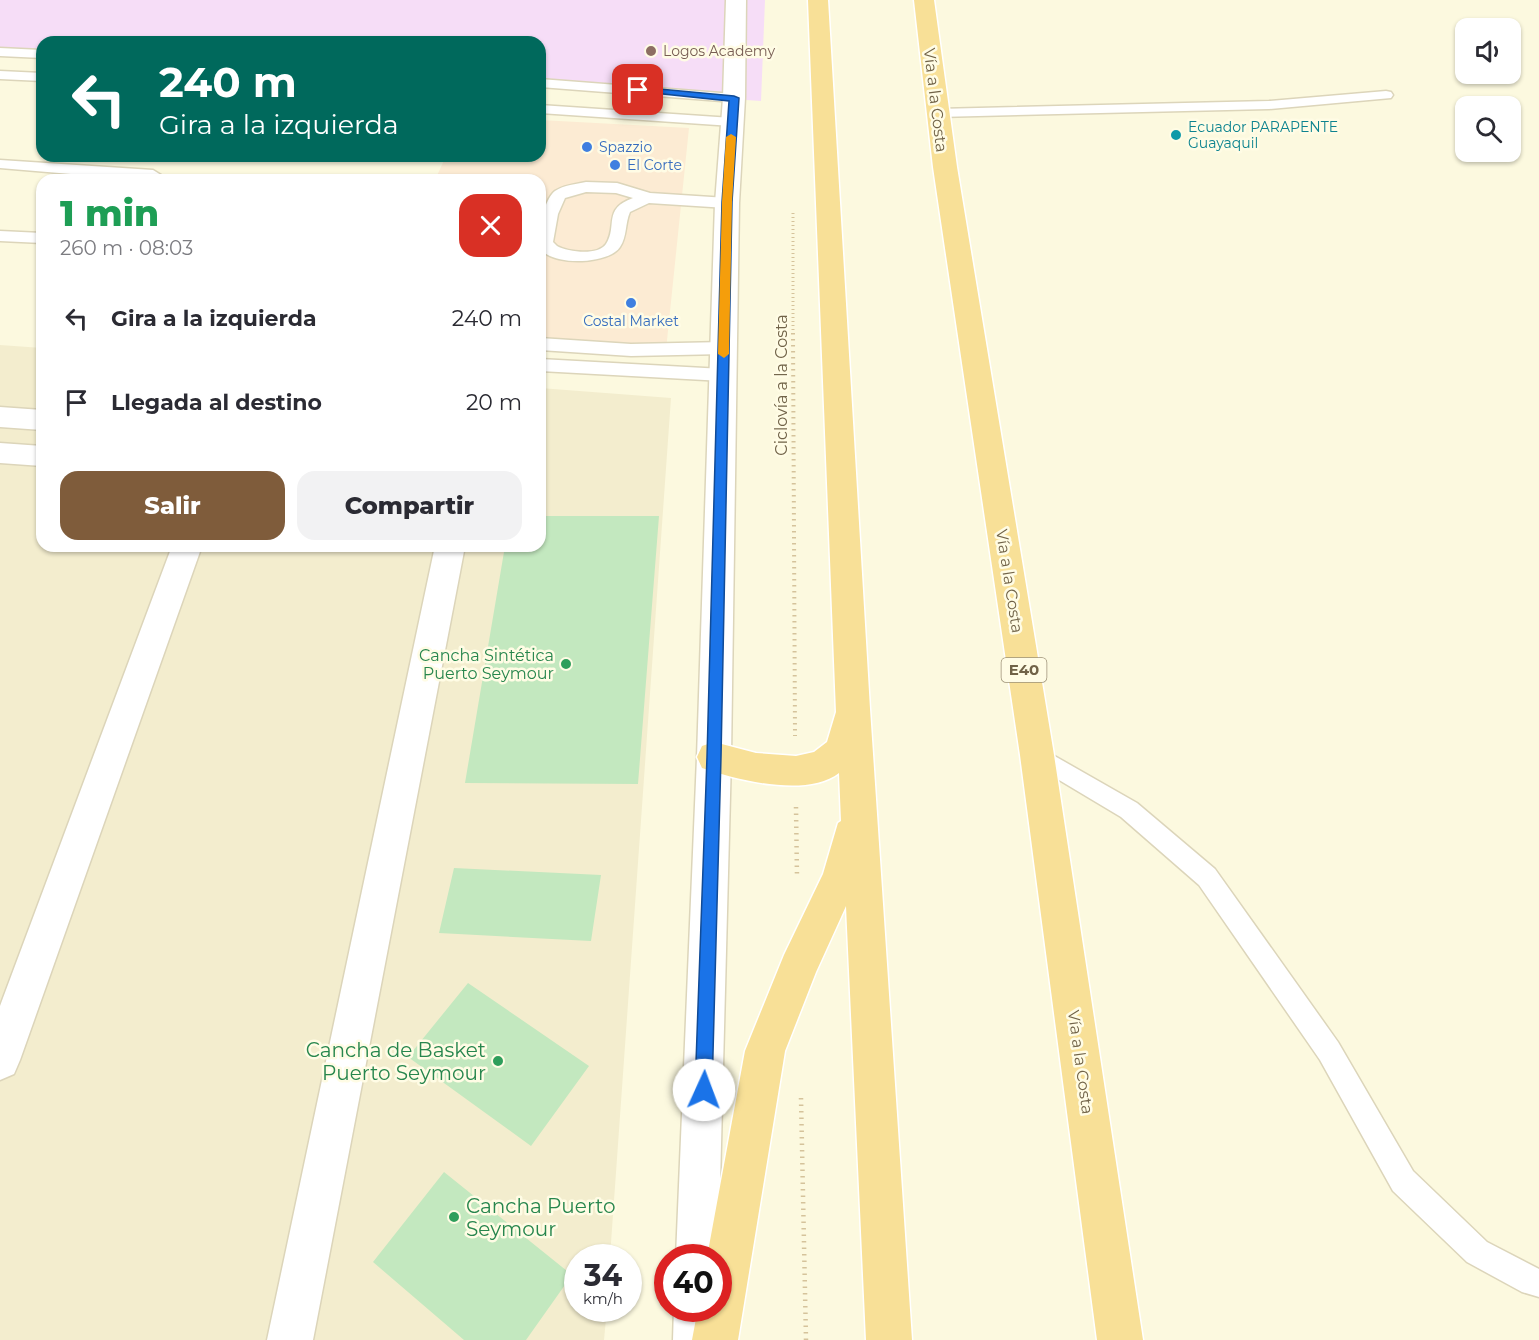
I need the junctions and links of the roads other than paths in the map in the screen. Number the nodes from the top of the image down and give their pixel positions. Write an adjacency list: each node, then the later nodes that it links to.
1 (736, 0): 12 (street)
2 (818, 0): 32 (highway)
3 (924, 0): 13 (highway, Vía a la Costa / E40)
4 (0, 52): 5 (lane)
5 (36, 54)
6 (0, 75): 7 (lane)
7 (36, 77)
8 (546, 83): 9 (lane)
9 (638, 90): 12 (lane); 14 (lane)
10 (1386, 94): 13 (lane)
11 (546, 109): 14 (lane)
12 (733, 110): 14 (lane); 18 (street)
13 (938, 112): 33 (highway, Vía a la Costa / E40)
14 (632, 115)
15 (0, 164): 16 (lane)
16 (139, 174)
17 (648, 198): 18 (lane); 20 (lane); 22 (lane)
18 (727, 202): 24 (street)
19 (0, 236): 21 (lane)
20 (546, 236)
21 (36, 238)
22 (546, 243)
23 (546, 344): 24 (lane)
24 (724, 362): 25 (lane); 34 (street)
25 (546, 365)
26 (0, 417): 27 (street)
27 (36, 420)
28 (0, 453): 29 (street)
29 (36, 456)
30 (185, 552): 36 (street)
31 (449, 552): 41 (street)
32 (853, 708): 34 (highway); 35 (highway)
33 (1038, 756): 39 (lane); 45 (highway, Vía a la Costa / E40)
34 (714, 757): 38 (street)
35 (859, 804): 43 (highway); 44 (highway)
36 (7, 1020): 37 (street)
37 (0, 1060)
38 (698, 1244)
39 (1539, 1283)
40 (697, 1322): 42 (street)
41 (290, 1340)
42 (696, 1340)
43 (715, 1340)
44 (889, 1340)
45 (1120, 1340)

